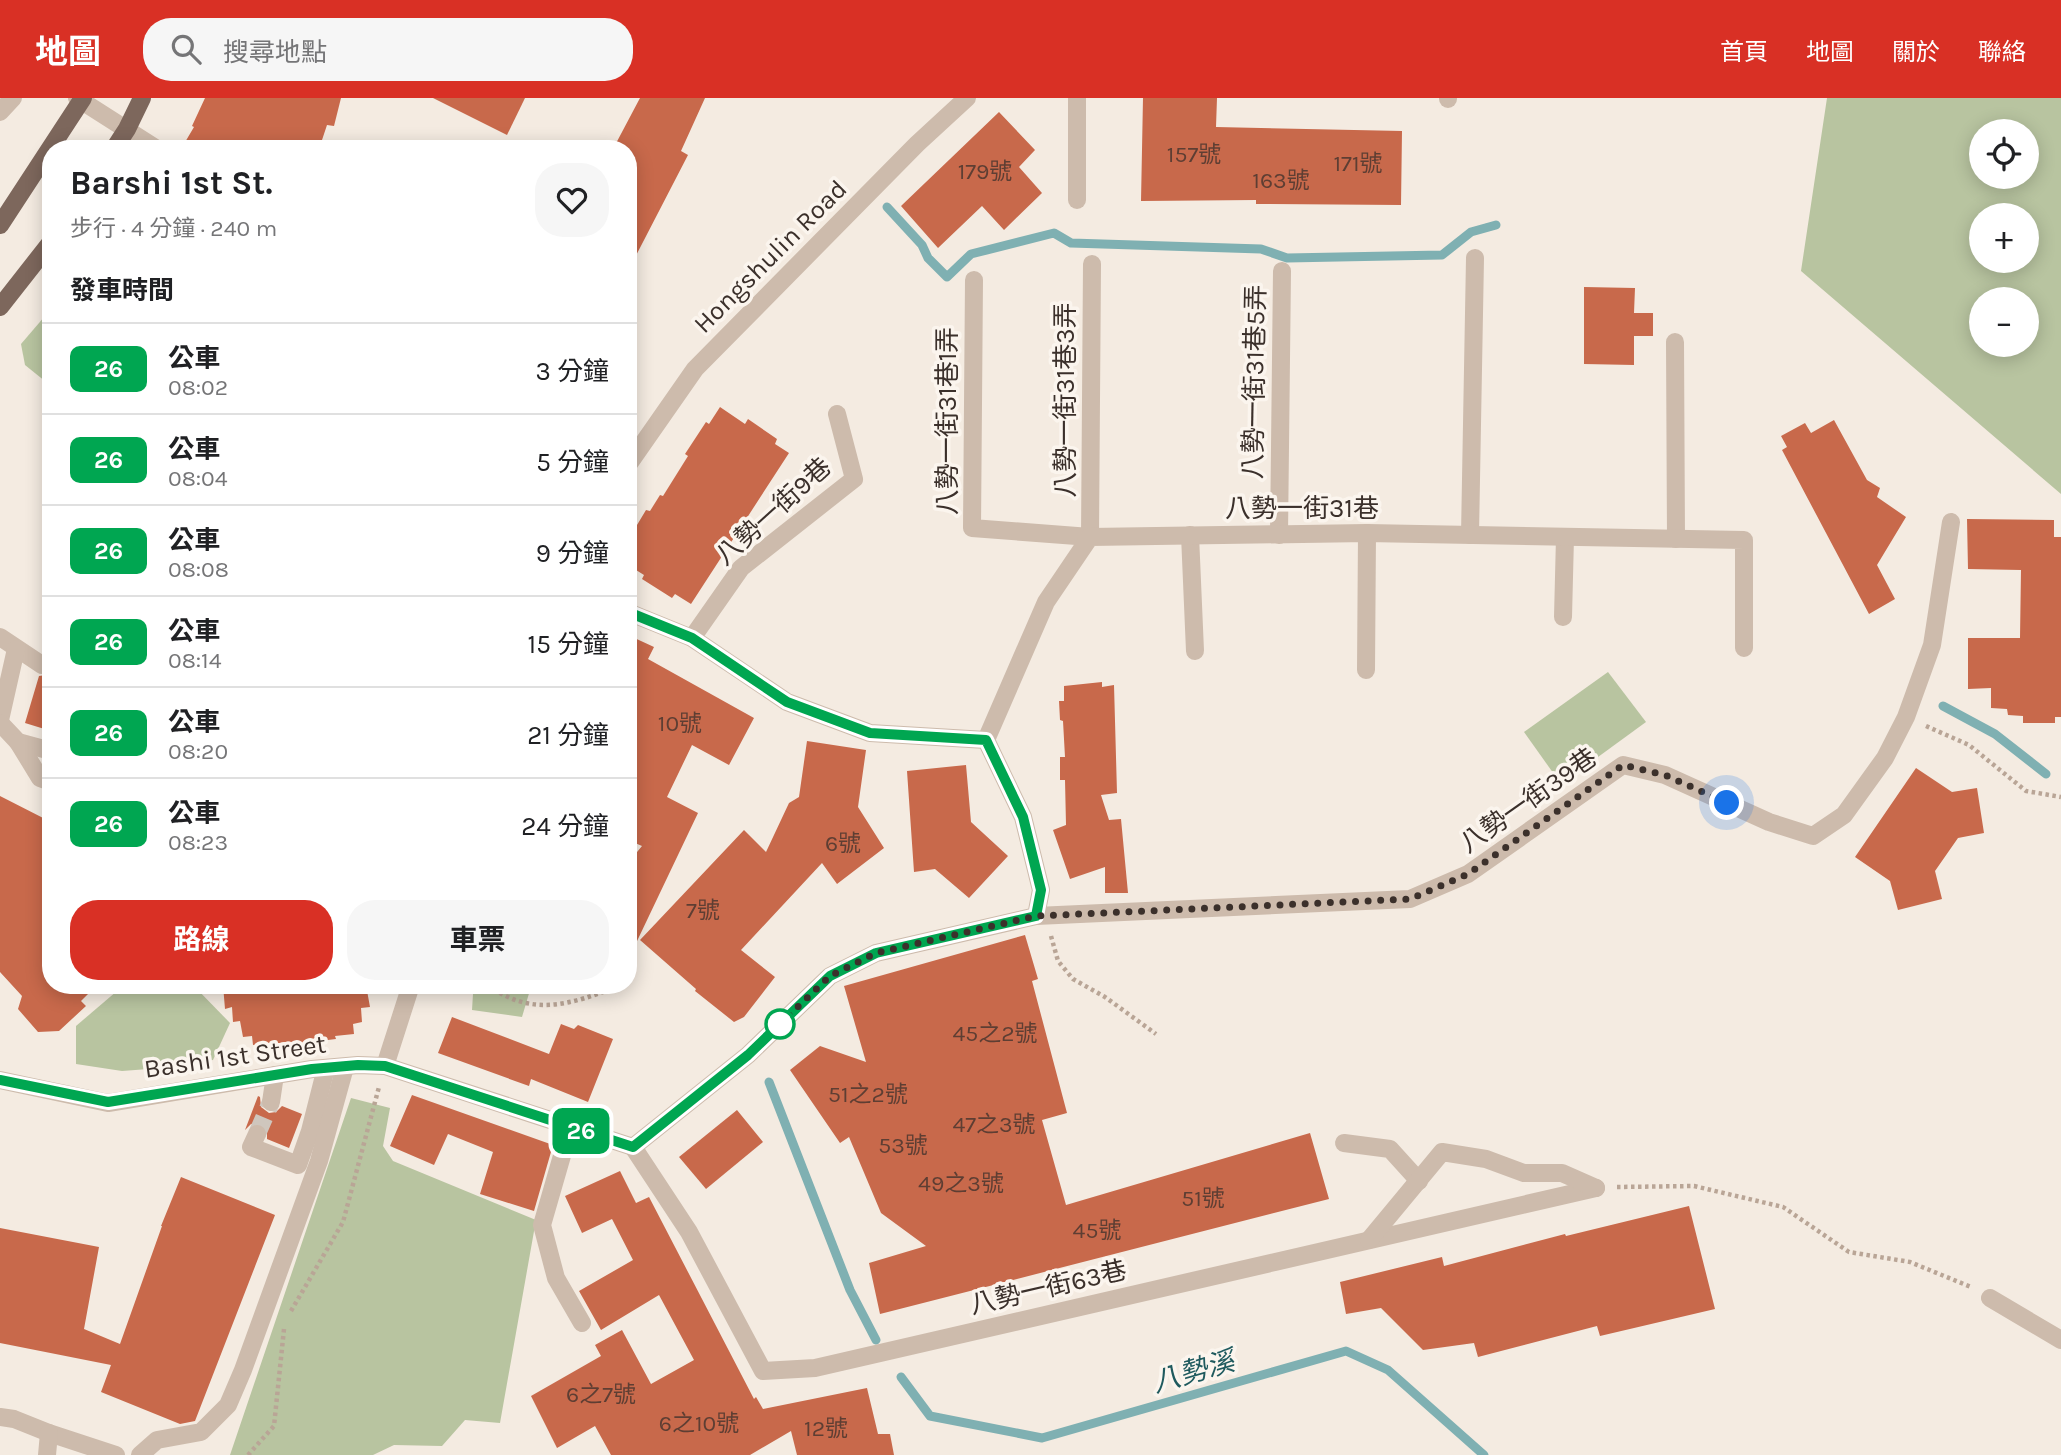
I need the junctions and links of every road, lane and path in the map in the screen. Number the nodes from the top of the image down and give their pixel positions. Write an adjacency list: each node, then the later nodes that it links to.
1 (13, 98): 6 (street)
2 (142, 98): 7 (main road)
3 (967, 98): 22 (street, Hongshulin Road)
4 (1077, 98): 12 (street)
5 (80, 99): 7 (street); 8 (main road)
6 (0, 113)
7 (127, 129): 9 (main road); 10 (street)
8 (54, 140)
9 (120, 140)
10 (144, 140)
11 (42, 159): 13 (main road)
12 (1077, 200)
13 (0, 225)
14 (42, 253): 19 (main road)
15 (1475, 258): 27 (street)
16 (1092, 264): 28 (street, 八勢一街31巷3弄)
17 (1282, 271): 24 (street, 八勢一街31巷5弄)
18 (974, 280): 28 (street, 八勢一街31巷1弄)
19 (0, 307)
20 (1675, 342): 30 (street)
21 (837, 414): 34 (street, 八勢一街9巷)
22 (637, 452)
23 (1951, 522): 40 (street, 八勢一街39巷)
24 (1279, 534): 25 (street, 八勢一街31巷); 26 (street, 八勢一街31巷)
25 (1367, 534): 27 (street, 八勢一街31巷); 39 (street)
26 (1190, 535): 28 (street, 八勢一街31巷); 37 (street)
27 (1470, 535): 29 (street, 八勢一街31巷)
28 (1090, 537): 42 (street)
29 (1565, 537): 30 (street, 八勢一街31巷); 32 (street)
30 (1676, 539): 35 (street, 八勢一街31巷)
31 (637, 616): 34 (street)
32 (1563, 617)
33 (0, 637): 36 (street)
34 (692, 638): 42 (street)
35 (1744, 648)
36 (16, 649): 38 (street); 41 (street)
37 (1195, 651)
38 (42, 665)
39 (1366, 670)
40 (1906, 717): 46 (path); 47 (street, 八勢一街39巷)
41 (0, 722): 43 (street)
42 (986, 740): 47 (street)
43 (18, 742): 44 (street); 45 (street)
44 (42, 749)
45 (42, 779)
46 (2061, 797)
47 (1036, 916): 51 (path); 61 (street)
48 (408, 994): 52 (street)
49 (499, 994): 50 (path)
50 (599, 994)
51 (1156, 1034)
52 (385, 1066): 53 (street, Bashi 1st Street); 58 (street, Bashi 1st Street); 73 (path)
53 (345, 1067): 54 (street, Bashi 1st Street); 72 (street)
54 (326, 1068): 55 (street, Bashi 1st Street); 59 (street)
55 (275, 1075): 56 (street, Bashi 1st Street); 57 (street)
56 (0, 1080)
57 (271, 1101)
58 (570, 1128): 61 (street, Bashi 1st Street); 66 (street)
59 (257, 1135)
60 (1343, 1143): 62 (street)
61 (633, 1147): 64 (street, 八勢一街63巷)
62 (1419, 1181): 63 (street); 64 (street)
63 (1595, 1188): 64 (street, 八勢一街63巷); 65 (path)
64 (1369, 1240)
65 (1990, 1298): 67 (street)
66 (582, 1323)
67 (2061, 1340)
68 (0, 1418): 69 (street)
69 (49, 1433): 70 (street); 71 (street)
70 (47, 1455)
71 (116, 1455)
72 (140, 1455)
73 (247, 1455)

